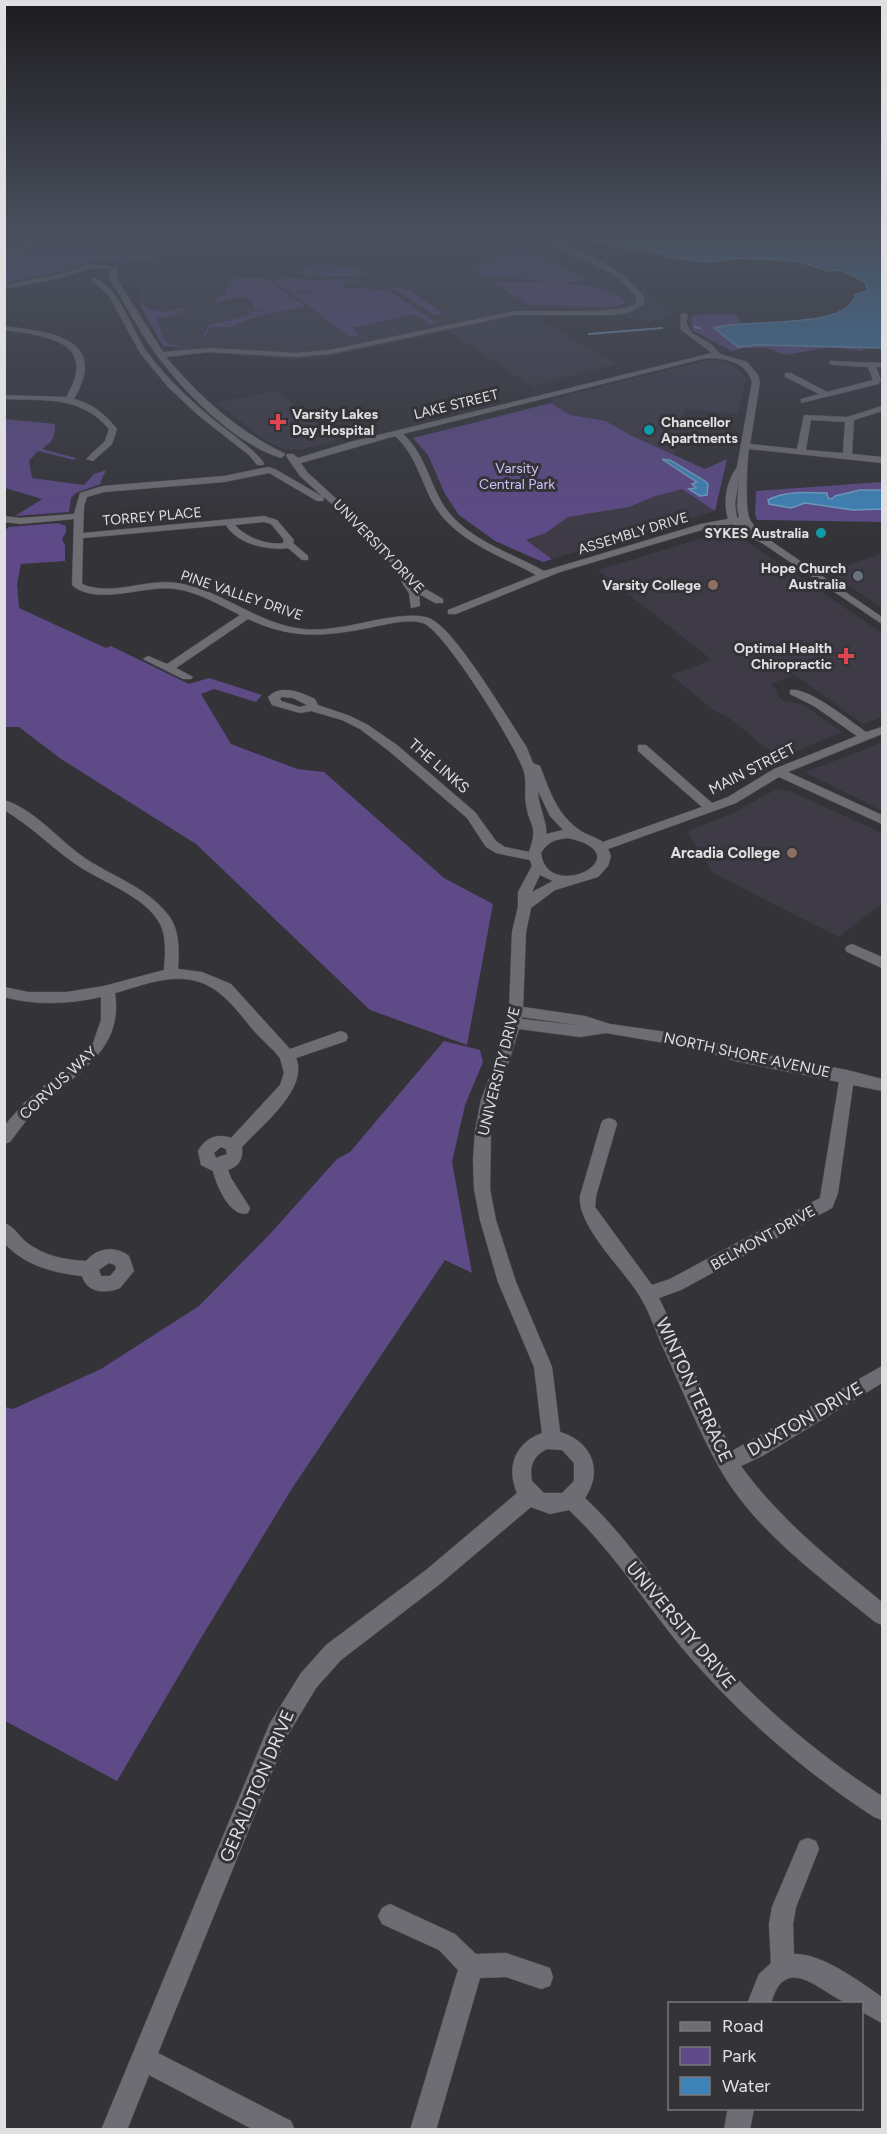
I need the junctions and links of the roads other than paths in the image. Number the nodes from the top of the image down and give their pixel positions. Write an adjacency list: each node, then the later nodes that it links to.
1 (54, 335): 14 (street)
2 (133, 335): 27 (street, UNIVERSITY DRIVE)
3 (147, 335): 6 (street)
4 (413, 335): 6 (street)
5 (689, 335): 7 (street)
6 (160, 355): 22 (street)
7 (717, 356): 18 (street, LAKE STREET); 19 (street)
8 (833, 363): 9 (street)
9 (871, 365): 10 (street); 12 (street)
10 (882, 365)
11 (788, 375): 12 (street)
12 (826, 395): 15 (street)
13 (4, 397): 14 (street)
14 (69, 400): 24 (street)
15 (804, 401)
16 (882, 408): 17 (street)
17 (849, 420): 21 (street); 23 (street)
18 (397, 433): 20 (street, LAKE STREET); 38 (street)
19 (745, 446): 21 (street); 28 (street)
20 (342, 447): 22 (street, LAKE STREET); 26 (street, LAKE STREET)
21 (801, 452): 23 (street)
22 (283, 455): 26 (street, UNIVERSITY DRIVE); 27 (street, LAKE STREET)
23 (847, 456): 25 (street)
24 (90, 459)
25 (882, 460)
26 (296, 462): 27 (street, LAKE STREET); 40 (street, UNIVERSITY DRIVE)
27 (265, 467): 29 (street, PINE VALLEY DRIVE); 41 (street, UNIVERSITY DRIVE)
28 (741, 468): 31 (street); 32 (street)
29 (78, 516): 30 (street); 34 (street, PINE VALLEY DRIVE)
30 (4, 519)
31 (745, 520): 32 (street, ASSEMBLY DRIVE); 35 (street)
32 (733, 521): 35 (street); 38 (street, ASSEMBLY DRIVE)
33 (229, 523): 34 (street, TORREY PLACE); 36 (street); 36 (street, TORREY PLACE)
34 (78, 536): 43 (street, PINE VALLEY DRIVE)
35 (765, 541): 45 (street)
36 (288, 544): 37 (street, TORREY PLACE)
37 (305, 558)
38 (544, 575): 39 (street, ASSEMBLY DRIVE)
39 (531, 580): 40 (street, ASSEMBLY DRIVE); 42 (street, ASSEMBLY DRIVE)
40 (441, 601): 41 (street, PINE VALLEY DRIVE); 42 (street, UNIVERSITY DRIVE)
41 (414, 607): 44 (street, UNIVERSITY DRIVE); 46 (street, PINE VALLEY DRIVE)
42 (450, 614): 44 (street, PINE VALLEY DRIVE); 59 (street)
43 (247, 615): 46 (street, PINE VALLEY DRIVE); 48 (street)
44 (425, 621): 46 (street, PINE VALLEY DRIVE); 61 (street, UNIVERSITY DRIVE)
45 (882, 621)
46 (362, 625)
47 (148, 659): 48 (street)
48 (168, 668): 49 (street)
49 (187, 677)
50 (794, 693): 53 (street)
51 (312, 707): 61 (street, THE LINKS)
52 (882, 730): 53 (street, MAIN STREET)
53 (864, 736): 55 (street, MAIN STREET)
54 (642, 748): 57 (street)
55 (778, 772): 57 (street, MAIN STREET); 58 (street)
56 (4, 804): 66 (street)
57 (711, 808): 60 (street, MAIN STREET)
58 (882, 820)
59 (579, 835): 60 (street); 61 (street)
60 (601, 847): 62 (street)
61 (537, 857): 62 (street); 63 (street, UNIVERSITY DRIVE)
62 (571, 880): 63 (street)
63 (525, 907): 69 (street, UNIVERSITY DRIVE)
64 (852, 949): 65 (street)
65 (882, 963)
66 (171, 972): 67 (street); 71 (street)
67 (107, 991): 68 (street); 75 (street, CORVUS WAY)
68 (4, 992)
69 (515, 1017): 72 (street, NORTH SHORE AVENUE); 83 (street, UNIVERSITY DRIVE)
70 (341, 1037): 71 (street)
71 (288, 1055): 76 (street)
72 (847, 1076): 73 (street, NORTH SHORE AVENUE); 81 (street, BELMONT DRIVE)
73 (882, 1084)
74 (609, 1124): 81 (street, WINTON TERRACE)
75 (4, 1138)
76 (234, 1145): 77 (street); 77 (street)
77 (219, 1165): 78 (street)
78 (242, 1208)
79 (4, 1230): 80 (street)
80 (91, 1269)
81 (648, 1294): 84 (street, WINTON TERRACE)
82 (882, 1374): 84 (street, DUXTON DRIVE)
83 (552, 1440): 85 (street); 86 (street)
84 (727, 1462): 87 (street, WINTON TERRACE)
85 (531, 1495): 86 (street); 96 (street, GERALDTON DRIVE)
86 (573, 1499): 88 (street, UNIVERSITY DRIVE)
87 (882, 1615)
88 (882, 1809)
89 (808, 1849): 92 (street)
90 (390, 1916): 91 (street)
91 (471, 1966): 93 (street); 100 (street)
92 (783, 1969): 94 (street); 95 (street)
93 (541, 1977)
94 (760, 2002)
95 (882, 2011)
96 (143, 2059): 98 (street, GERALDTON DRIVE); 99 (street)
97 (741, 2110): 101 (street)
98 (114, 2130)
99 (282, 2130)
100 (423, 2130)
101 (737, 2130)

